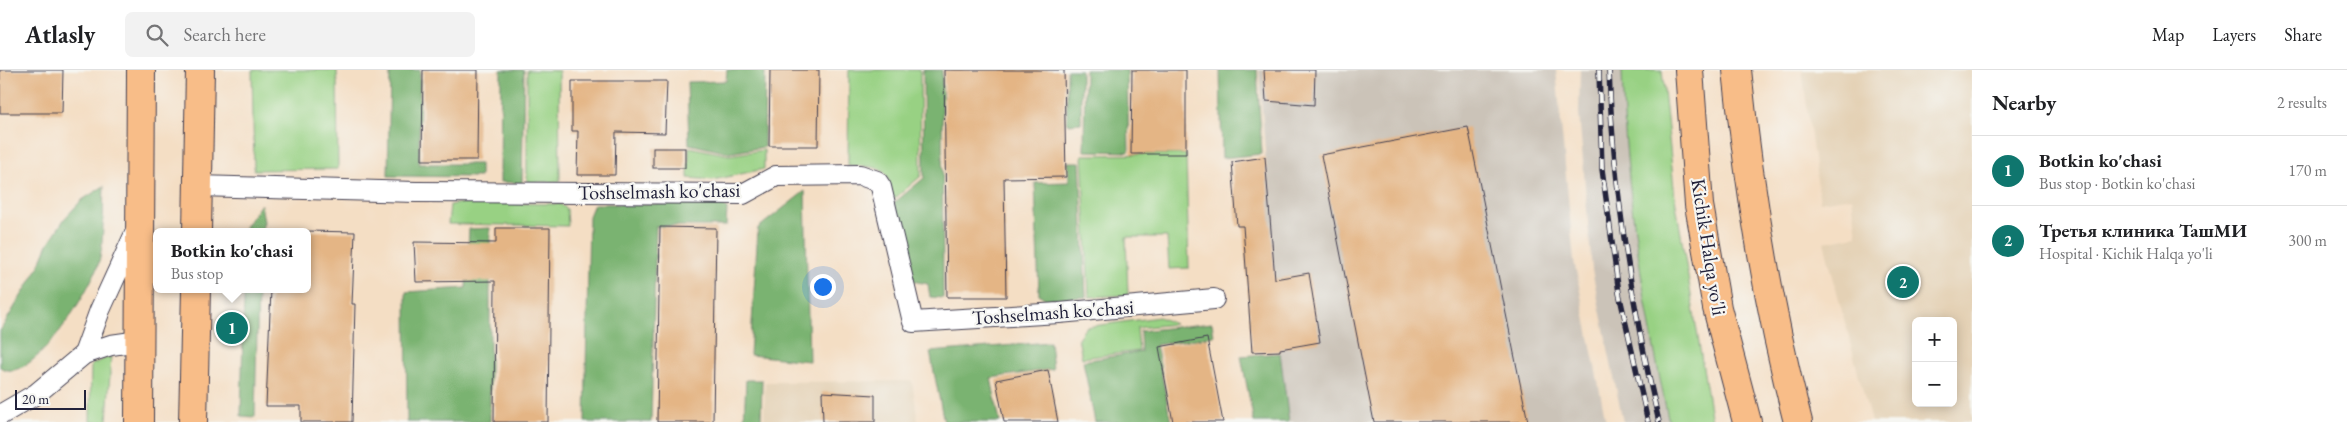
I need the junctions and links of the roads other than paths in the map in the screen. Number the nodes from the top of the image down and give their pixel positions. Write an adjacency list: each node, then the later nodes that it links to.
1 (141, 70): 6 (main road)
2 (200, 70): 5 (main road)
3 (1689, 70): 15 (main road, Kichik Halqa yo'li)
4 (1737, 70): 16 (main road)
5 (198, 186): 7 (main road); 9 (street, Toshselmash ko'chasi)
6 (140, 222): 10 (main road); 11 (street)
7 (197, 228)
8 (196, 293): 14 (main road)
9 (1214, 299)
10 (139, 340): 11 (street); 13 (main road)
11 (84, 354): 12 (street)
12 (0, 415)
13 (139, 422)
14 (193, 422)
15 (1747, 422)
16 (1798, 422)

